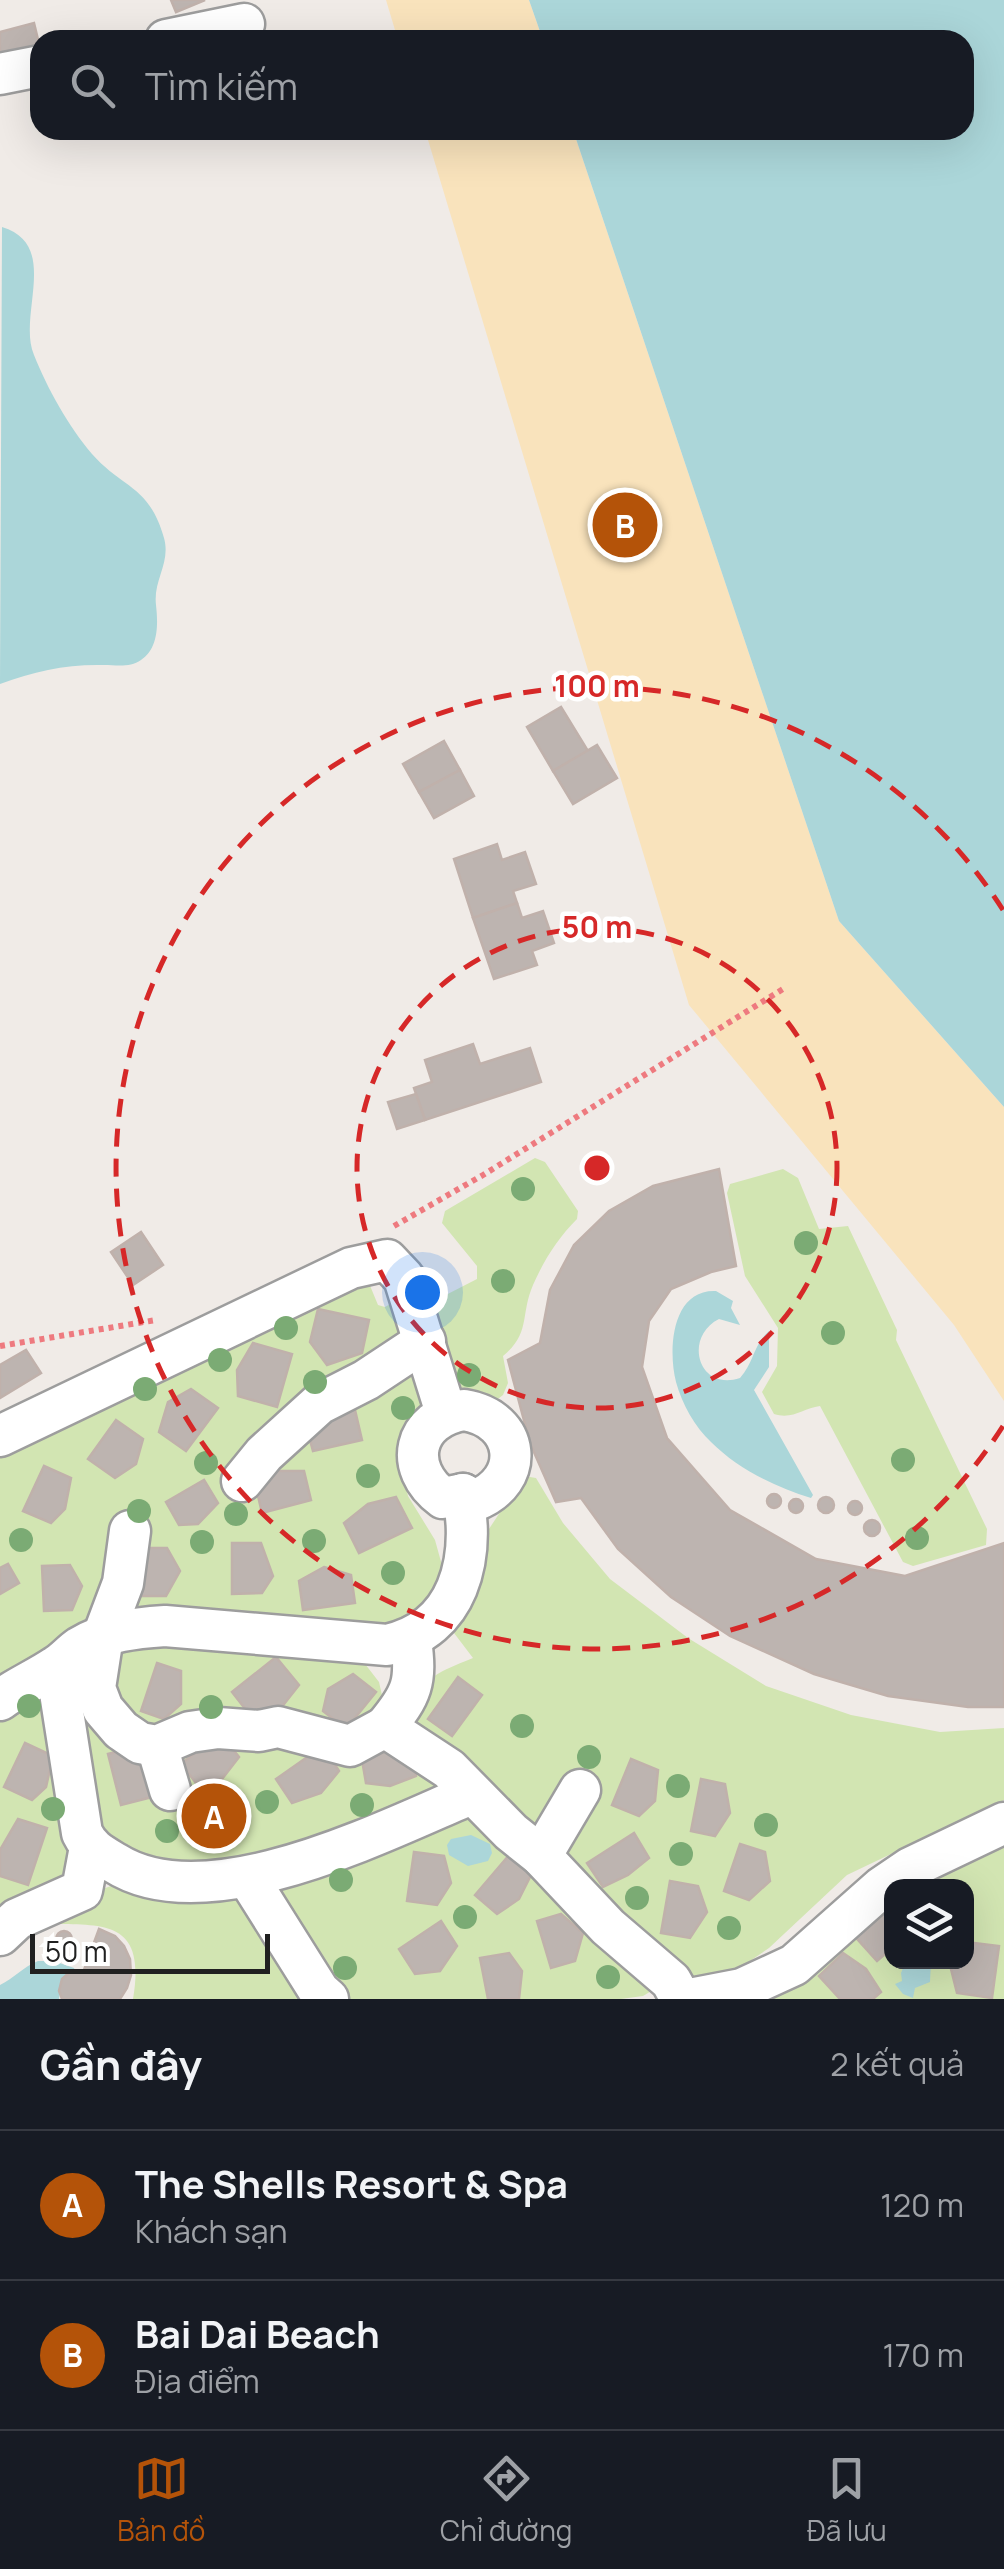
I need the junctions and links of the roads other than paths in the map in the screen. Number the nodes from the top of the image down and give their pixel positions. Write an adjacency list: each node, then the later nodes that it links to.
1 (244, 24): 2 (street)
2 (215, 30)
3 (30, 68): 4 (street)
4 (0, 74)
5 (425, 1340): 6 (street); 7 (street); 8 (street)
6 (446, 1412): 9 (street); 9 (street)
7 (0, 1436)
8 (242, 1480)
9 (463, 1494): 12 (street)
10 (130, 1531): 11 (street)
11 (103, 1636): 12 (street); 13 (street); 16 (street)
12 (411, 1640): 15 (street)
13 (56, 1667): 14 (street); 21 (street)
14 (0, 1700)
15 (386, 1727): 16 (street); 19 (street)
16 (157, 1746): 17 (street)
17 (170, 1790)
18 (580, 1790): 22 (street)
19 (471, 1794): 22 (street); 23 (street)
20 (1004, 1823): 25 (street)
21 (90, 1847): 23 (street); 24 (street)
22 (541, 1856): 27 (street)
23 (248, 1878): 26 (street)
24 (0, 1935)
25 (773, 1990): 28 (street)
26 (328, 1999)
27 (680, 1999)
28 (690, 1999)

